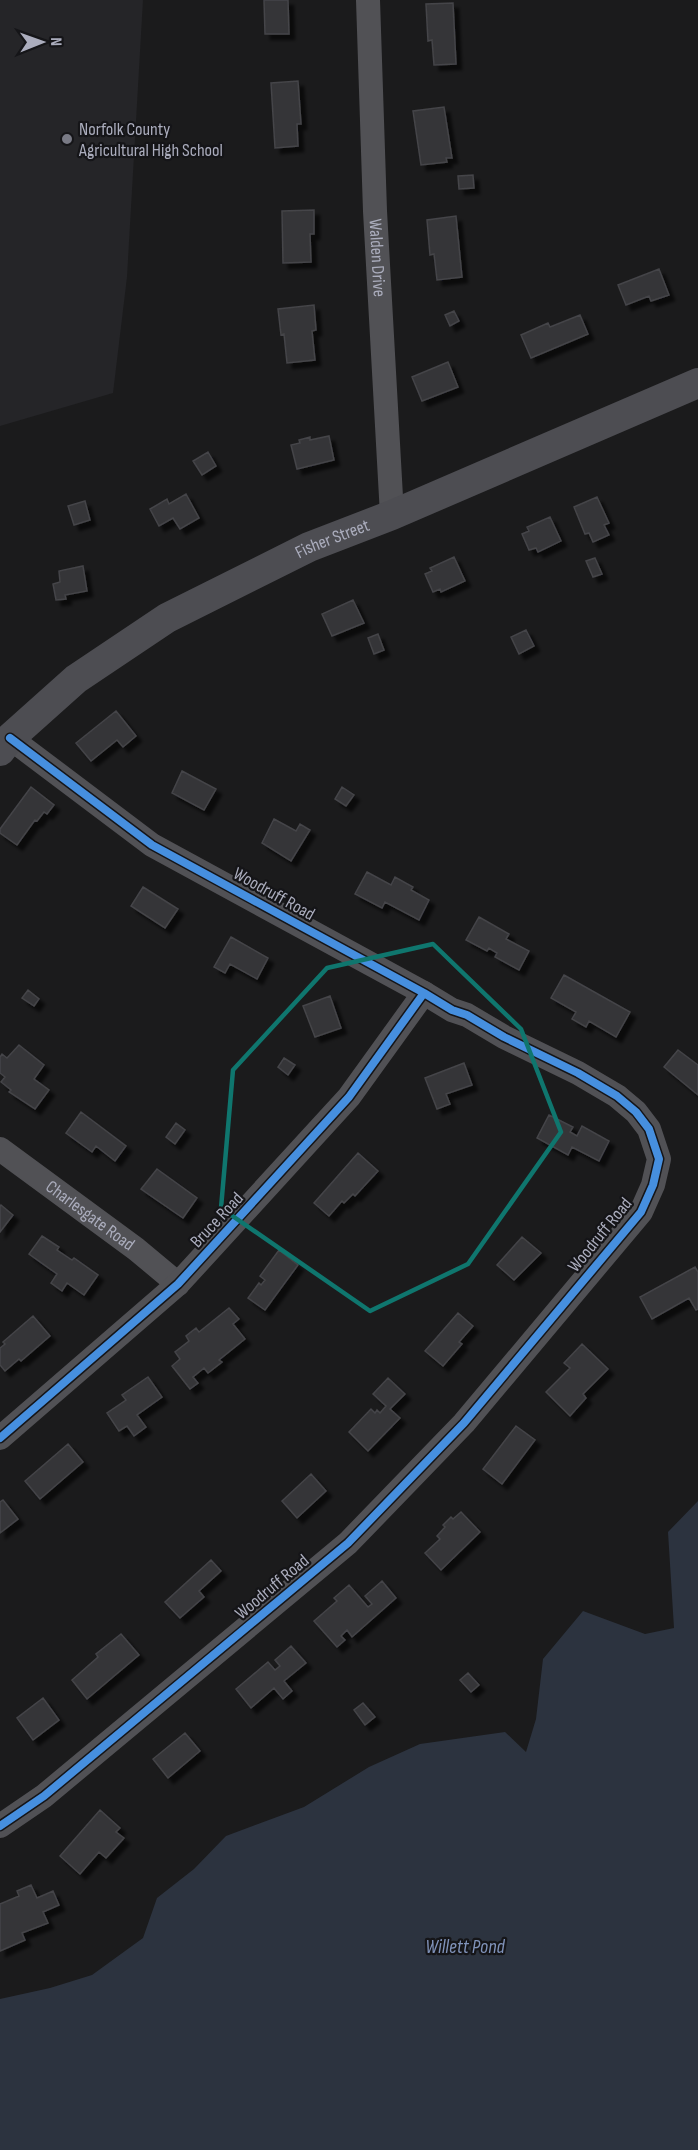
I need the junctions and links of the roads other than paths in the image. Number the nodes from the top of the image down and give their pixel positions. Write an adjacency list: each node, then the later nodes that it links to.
1 (368, 0): 3 (street, Walden Drive)
2 (698, 383): 3 (main road, Fisher Street)
3 (392, 515): 4 (main road, Fisher Street)
4 (5, 745): 5 (street, Woodruff Road)
5 (424, 993): 7 (street, Bruce Road); 9 (street, Woodruff Road)
6 (0, 1149): 7 (street, Charlesgate Road)
7 (178, 1284): 8 (street, Bruce Road)
8 (0, 1438)
9 (0, 1826)

